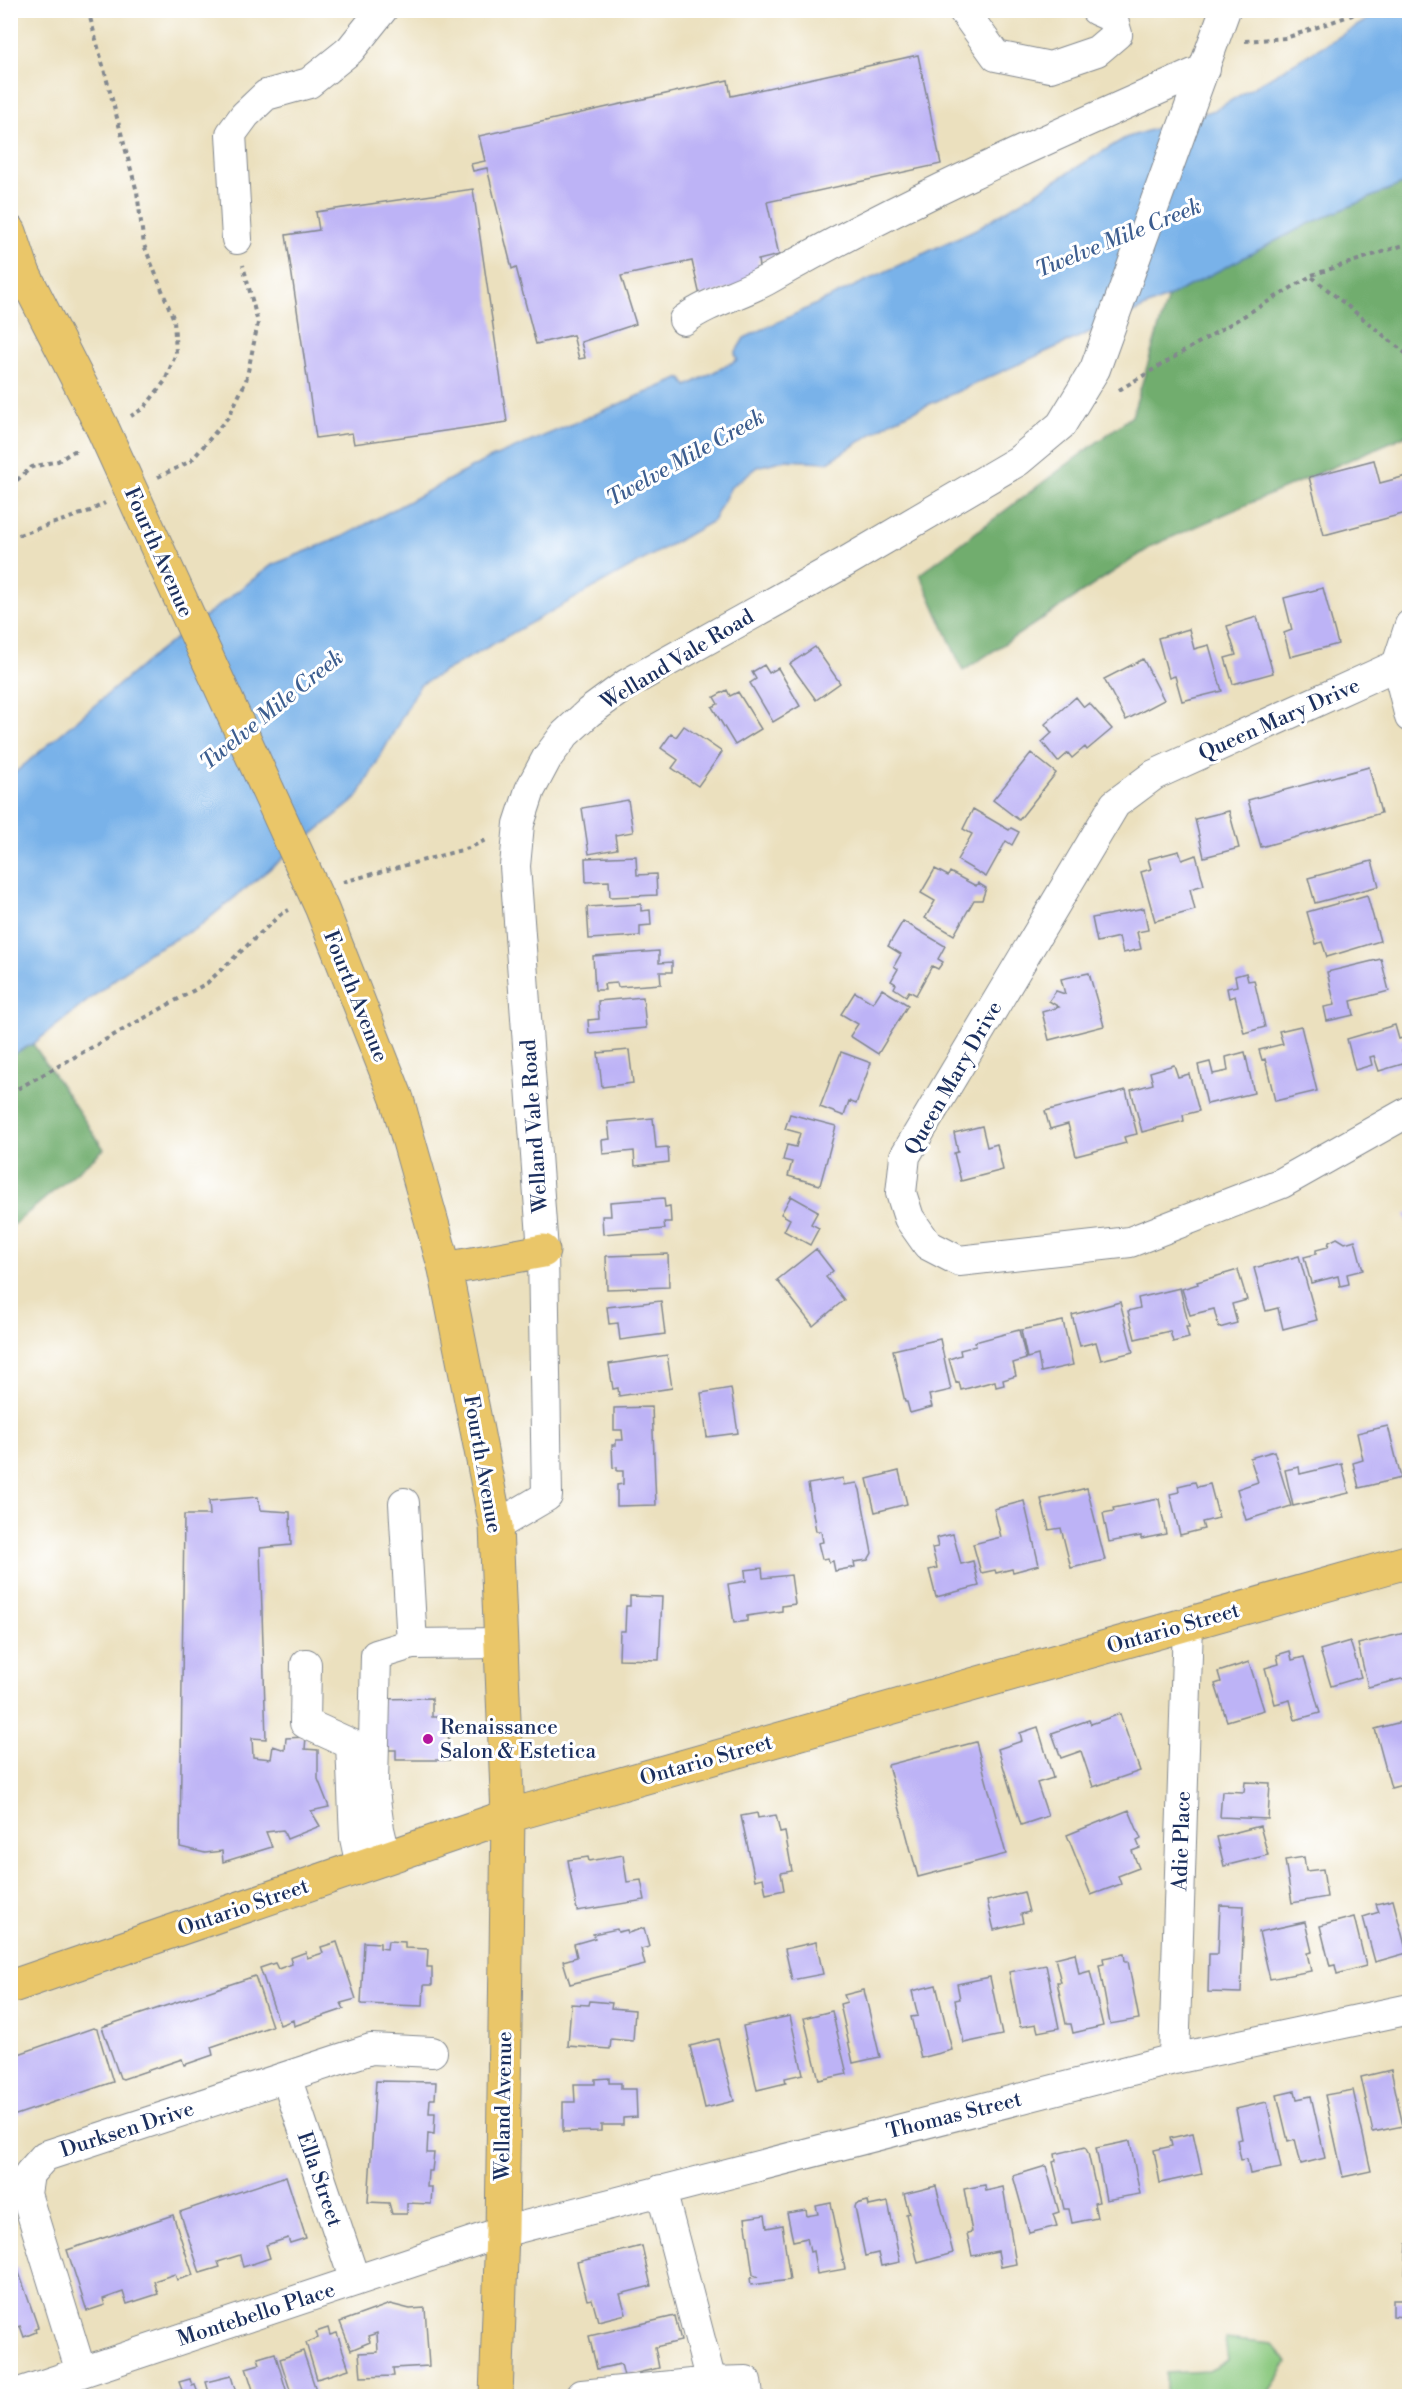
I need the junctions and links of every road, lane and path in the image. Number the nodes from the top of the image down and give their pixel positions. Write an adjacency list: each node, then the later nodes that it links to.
1 (88, 10): 16 (path)
2 (382, 10): 9 (street)
3 (1096, 10): 6 (street)
4 (1225, 10): 7 (street, Welland Vale Road)
5 (1358, 10): 7 (path)
6 (968, 12)
7 (1206, 67): 13 (street); 24 (street, Welland Vale Road)
8 (10, 232): 11 (main road, Fourth Avenue)
9 (237, 239): 17 (path)
10 (1410, 243): 12 (path)
11 (17, 270): 16 (main road, Fourth Avenue)
12 (1311, 276): 14 (path); 15 (path)
13 (684, 320)
14 (1410, 357)
15 (1111, 395)
16 (104, 430): 18 (path); 30 (main road, Fourth Avenue, bridge)
17 (150, 481)
18 (10, 486)
19 (110, 501): 20 (path)
20 (10, 538)
21 (1410, 625): 22 (street)
22 (1397, 665): 23 (street); 28 (street, Queen Mary Drive)
23 (1410, 717)
24 (519, 824): 25 (path); 29 (street, Welland Vale Road)
25 (338, 884)
26 (290, 908): 27 (path)
27 (10, 1093)
28 (1410, 1111)
29 (543, 1251): 30 (main road); 32 (street, Welland Vale Road)
30 (445, 1269): 32 (main road, Fourth Avenue)
31 (404, 1503): 36 (street)
32 (496, 1526): 35 (main road, Fourth Avenue)
33 (1410, 1561): 34 (main road, Ontario Street)
34 (1188, 1624): 38 (main road, Ontario Street); 43 (street, Adie Place)
35 (501, 1643): 36 (street); 38 (main road, Fourth Avenue)
36 (412, 1644): 39 (street)
37 (306, 1664): 39 (street)
38 (508, 1816): 39 (main road, Ontario Street); 46 (main road, Welland Avenue)
39 (374, 1862): 40 (main road, Ontario Street)
40 (10, 1987)
41 (1410, 2009): 43 (street, Thomas Street)
42 (432, 2052): 44 (street, Durksen Drive)
43 (1174, 2059): 45 (street, Thomas Street)
44 (286, 2077): 47 (street, Ella Street); 48 (street, Durksen Drive)
45 (661, 2190): 46 (street, Thomas Street); 49 (street)
46 (502, 2232): 47 (street, Montebello Place); 52 (main road, Welland Avenue)
47 (355, 2281): 48 (street, Montebello Place)
48 (81, 2372): 50 (street, Montebello Place)
49 (711, 2382): 51 (street); 53 (street)
50 (10, 2396)
51 (579, 2396)
52 (496, 2397)
53 (748, 2397)

